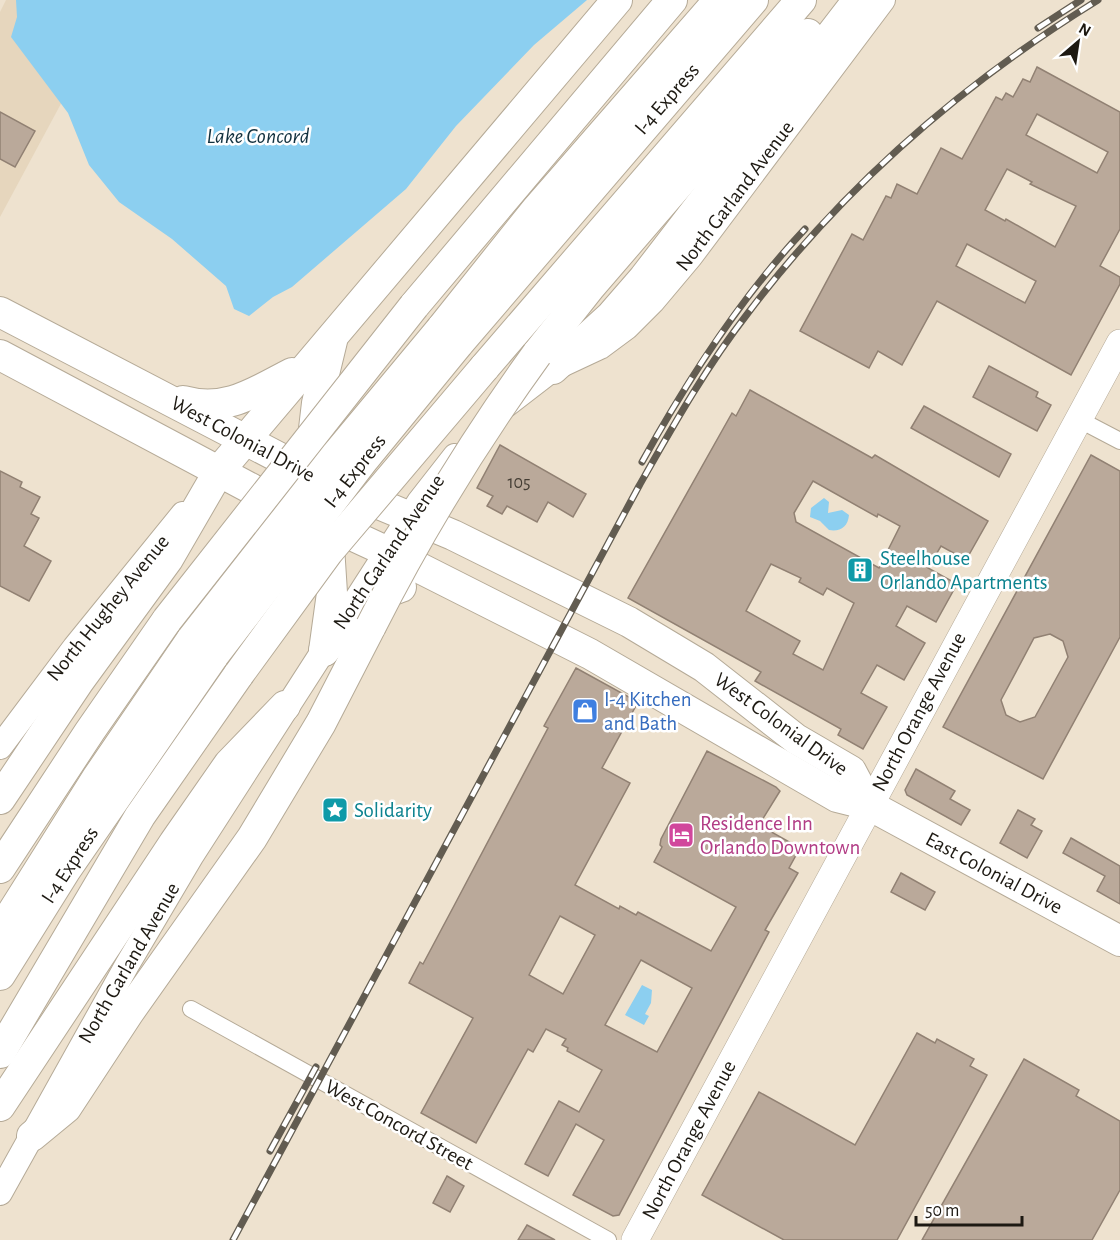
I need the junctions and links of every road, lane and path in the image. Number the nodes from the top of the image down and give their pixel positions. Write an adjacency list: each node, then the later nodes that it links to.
1 (617, 0): 10 (highway)
2 (672, 0): 32 (highway, bridge)
3 (719, 0): 11 (highway, I-4 Express)
4 (753, 0): 11 (highway, I-4 Express)
5 (801, 0): 37 (highway, bridge)
6 (837, 0): 14 (highway)
7 (858, 0): 14 (highway)
8 (883, 0): 14 (street, North Garland Avenue)
9 (0, 312): 16 (highway, West Colonial Drive)
10 (334, 333): 15 (highway); 21 (highway)
11 (449, 337): 26 (highway, I-4 Express, bridge)
12 (1120, 343): 17 (main road, North Orange Avenue)
13 (0, 355): 20 (highway, West Colonial Drive)
14 (545, 361): 22 (street, North Garland Avenue); 39 (highway, bridge)
15 (306, 366): 16 (highway); 18 (highway)
16 (159, 395): 18 (highway, West Colonial Drive)
17 (1078, 419): 19 (street); 31 (main road, North Orange Avenue)
18 (244, 440): 20 (highway); 21 (highway, West Colonial Drive)
19 (1120, 441)
20 (219, 471): 23 (highway, West Colonial Drive); 29 (street, North Hughey Avenue); 30 (highway)
21 (318, 478): 22 (highway, West Colonial Drive); 23 (highway); 24 (highway)
22 (410, 516): 24 (street, North Garland Avenue); 31 (highway, West Colonial Drive)
23 (328, 524): 24 (highway, West Colonial Drive); 27 (highway)
24 (388, 552): 25 (highway, West Colonial Drive); 27 (street, North Garland Avenue)
25 (483, 599): 27 (highway); 31 (highway, West Colonial Drive)
26 (203, 647): 33 (highway, I-4 Express); 35 (highway, I-4 Express)
27 (324, 651): 28 (street, North Garland Avenue)
28 (285, 706): 38 (highway); 39 (street, North Garland Avenue)
29 (0, 747)
30 (0, 799)
31 (868, 805): 34 (highway, East Colonial Drive); 42 (main road, North Orange Avenue)
32 (0, 868)
33 (0, 932)
34 (1120, 941)
35 (0, 975)
36 (191, 1009): 41 (street, West Concord Street)
37 (0, 1053)
38 (0, 1106)
39 (32, 1136): 40 (street, North Garland Avenue)
40 (0, 1193)
41 (608, 1240)
42 (635, 1240)

